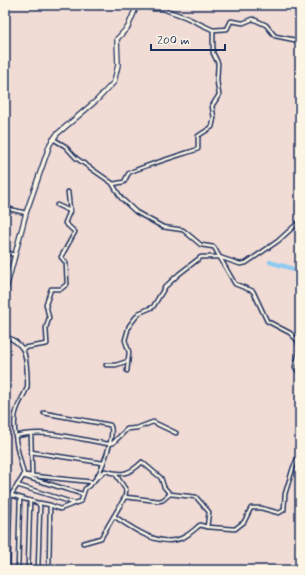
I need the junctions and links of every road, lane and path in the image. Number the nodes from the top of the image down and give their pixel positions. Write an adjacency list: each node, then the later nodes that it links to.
1 (137, 5): 5 (street)
2 (147, 5): 3 (street)
3 (213, 30): 4 (street); 6 (street)
4 (300, 41)
5 (53, 139): 6 (street); 11 (street)
6 (113, 184): 15 (street)
7 (68, 192): 10 (street)
8 (57, 205): 10 (street)
9 (5, 208): 11 (street)
10 (70, 211): 19 (street)
11 (26, 213): 14 (street)
12 (300, 220): 15 (street)
13 (5, 252): 14 (street)
14 (15, 255): 16 (street)
15 (219, 257): 18 (street); 21 (street)
16 (5, 293)
17 (5, 336): 19 (street)
18 (299, 343): 20 (street)
19 (23, 348): 28 (street)
20 (299, 357): 24 (street)
21 (128, 360): 22 (street); 23 (street)
22 (106, 365)
23 (127, 371)
24 (300, 374)
25 (44, 413): 29 (street)
26 (176, 433): 29 (street)
27 (31, 434): 28 (street); 29 (street); 30 (street)
28 (16, 436): 34 (street)
29 (109, 444): 32 (street)
30 (32, 452): 32 (street); 35 (street)
31 (300, 453): 50 (street)
32 (103, 463): 36 (street)
33 (116, 475): 36 (street); 40 (street); 42 (street)
34 (23, 476): 35 (street); 38 (street); 39 (street)
35 (32, 476): 37 (street)
36 (97, 478): 37 (street)
37 (93, 482): 39 (street)
38 (17, 485): 41 (street); 46 (street)
39 (82, 494): 46 (street)
40 (170, 494): 42 (street); 50 (street)
41 (10, 497): 43 (street); 47 (street); 52 (street)
42 (125, 497): 49 (street)
43 (20, 498): 44 (street); 53 (street)
44 (30, 501): 45 (street); 54 (street)
45 (38, 503): 48 (street); 55 (street)
46 (74, 503): 48 (street)
47 (5, 504)
48 (50, 505): 56 (street)
49 (114, 516): 50 (street); 51 (street)
50 (207, 527)
51 (83, 543)
52 (8, 570)
53 (18, 570)
54 (28, 570)
55 (38, 570)
56 (49, 570)

